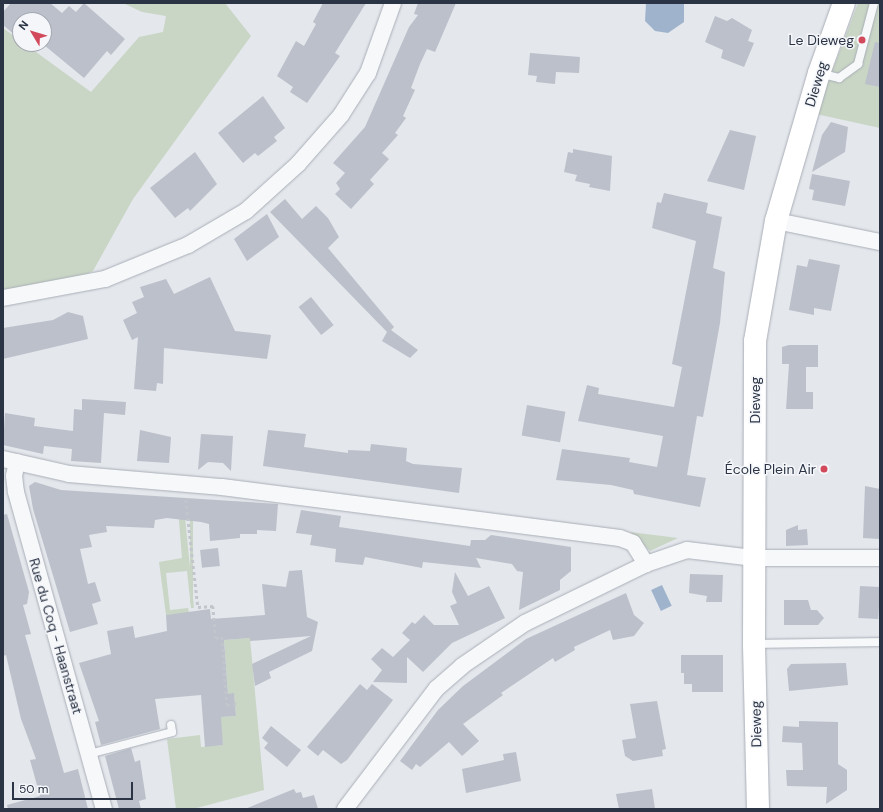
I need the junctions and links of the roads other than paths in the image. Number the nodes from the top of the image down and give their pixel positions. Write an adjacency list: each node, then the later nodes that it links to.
1 (393, 3): 7 (street)
2 (844, 3): 4 (street, Dieweg)
3 (874, 3): 4 (lane)
4 (818, 73): 5 (street, Dieweg)
5 (776, 221): 6 (street); 9 (street, Dieweg)
6 (880, 242)
7 (3, 298)
8 (10, 460): 11 (street); 15 (street, Rue du Coq - Haanstraat)
9 (753, 558): 10 (street); 11 (street); 13 (street, Dieweg)
10 (880, 558)
11 (646, 564): 17 (street)
12 (880, 642): 13 (lane)
13 (754, 644): 18 (street, Dieweg)
14 (171, 725): 15 (lane)
15 (89, 754): 16 (street, Rue du Coq - Haanstraat)
16 (104, 809)
17 (345, 809)
18 (758, 809)

